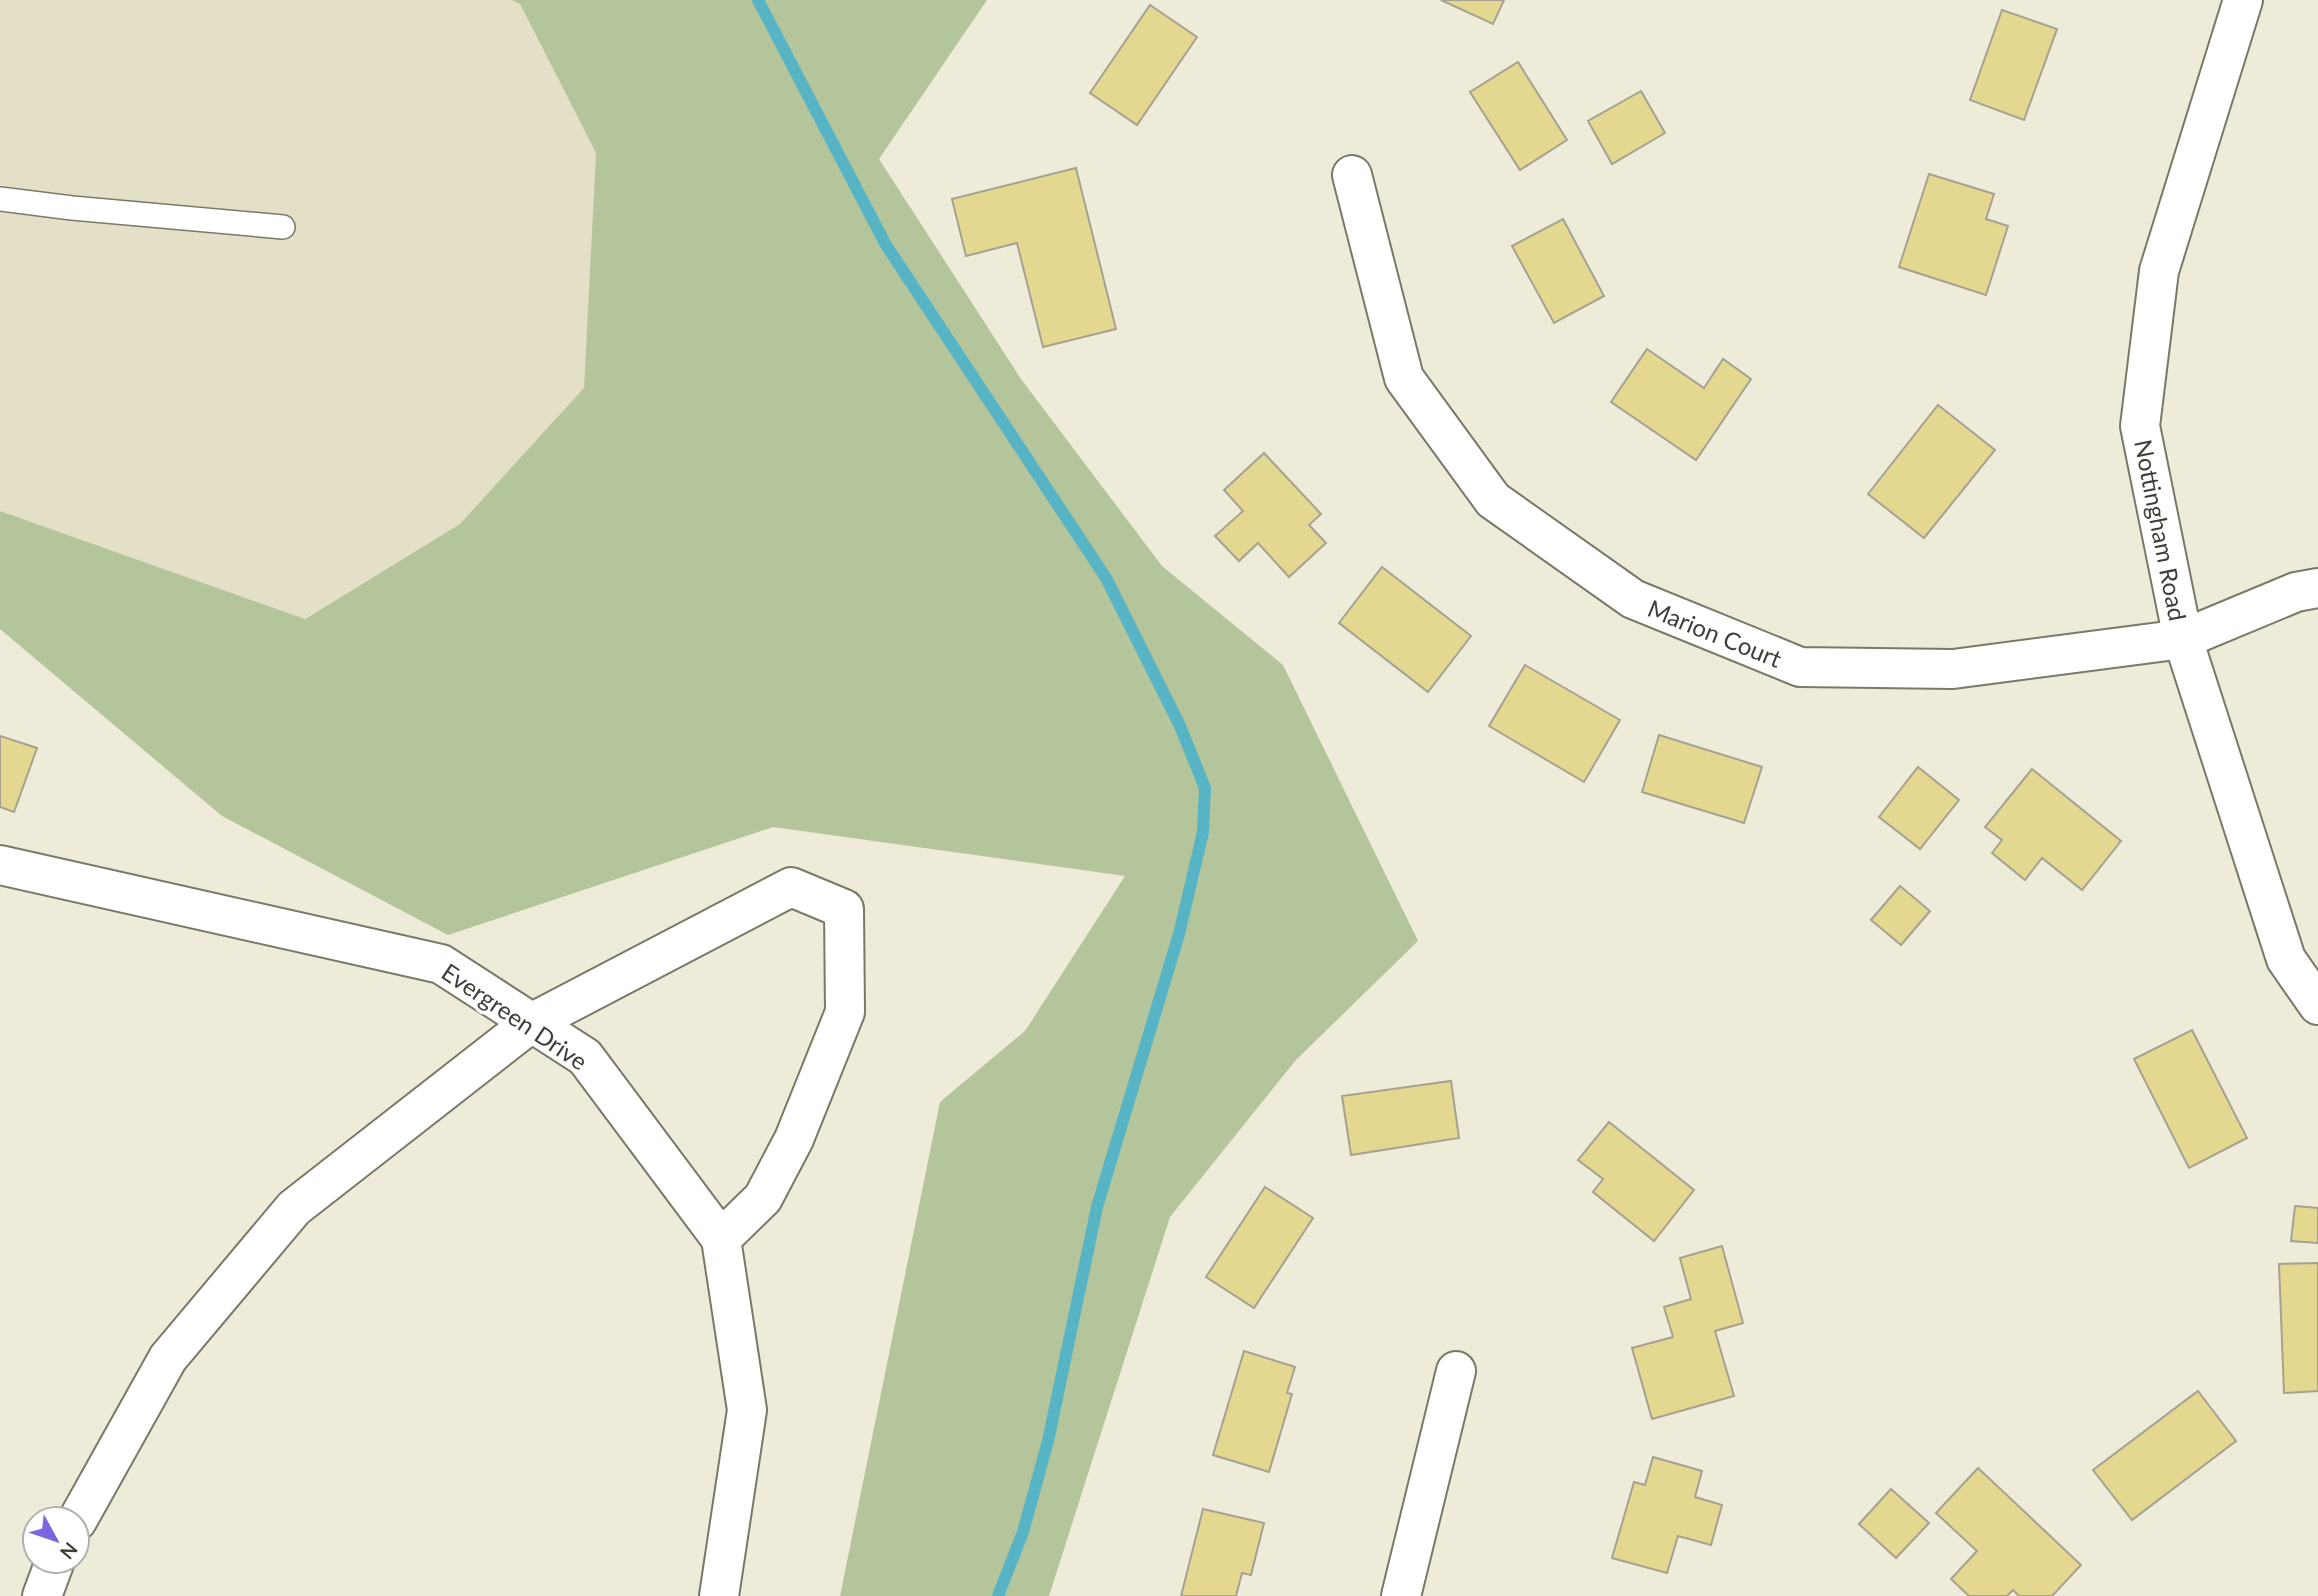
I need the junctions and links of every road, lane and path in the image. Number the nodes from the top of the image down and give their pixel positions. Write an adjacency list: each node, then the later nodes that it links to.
1 (2243, 0): 6 (street, Nottingham Road)
2 (1353, 175): 6 (street, Marion Court)
3 (0, 199): 4 (lane)
4 (283, 227)
5 (2318, 588): 6 (street, Marion Court)
6 (2183, 639): 8 (street, Nottingham Road)
7 (0, 865): 9 (street, Evergreen Drive)
8 (2318, 1005)
9 (531, 1023): 10 (street, Evergreen Drive); 10 (street); 12 (street)
10 (722, 1239): 15 (street, Evergreen Drive)
11 (1456, 1371): 16 (street)
12 (86, 1505)
13 (50, 1575): 14 (street)
14 (42, 1596)
15 (719, 1596)
16 (1401, 1596)

